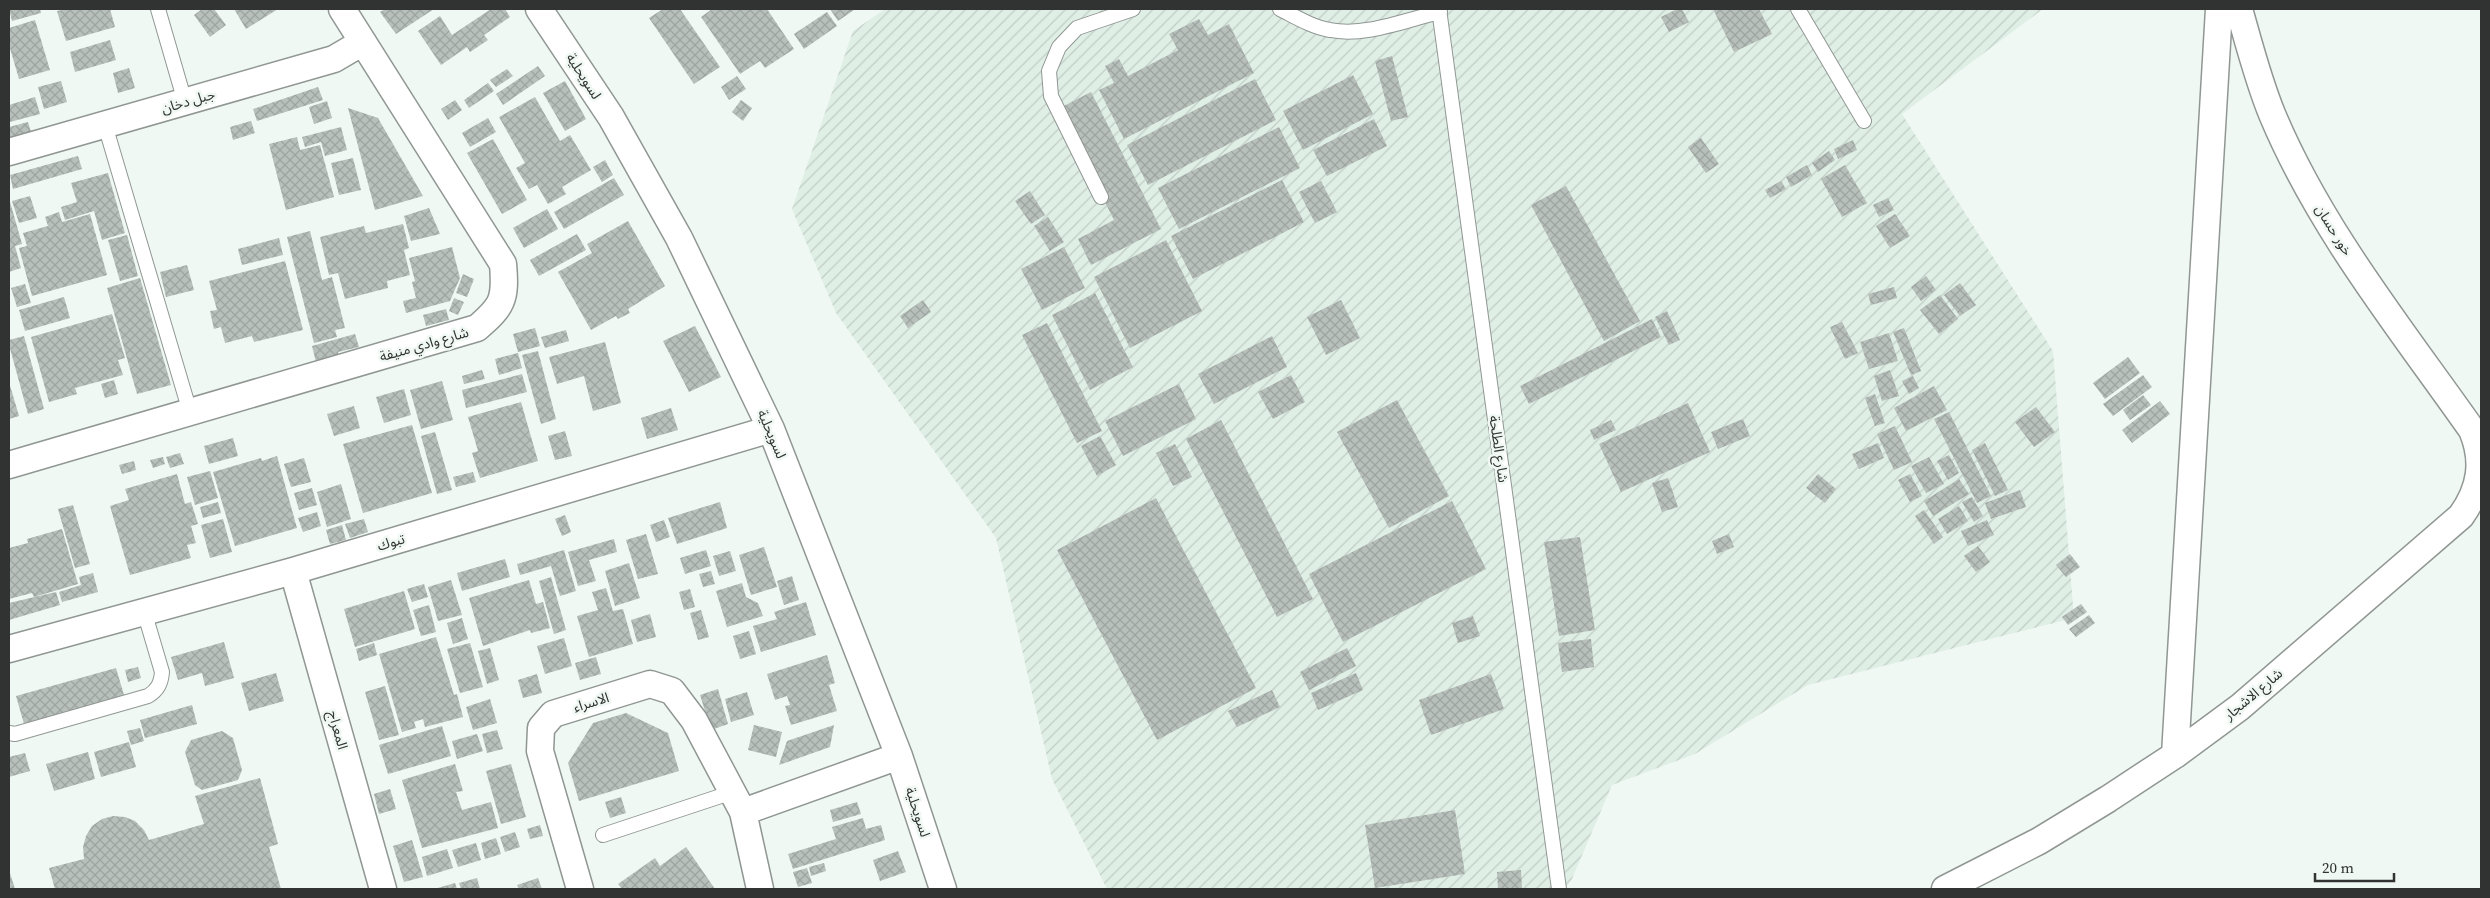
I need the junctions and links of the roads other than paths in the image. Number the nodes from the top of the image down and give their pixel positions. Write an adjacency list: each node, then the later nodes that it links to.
1 (158, 9): 11 (lane)
2 (342, 9): 10 (street, شارع وادي منيفة)
3 (539, 9): 17 (street, لسويحلية)
4 (1133, 9): 15 (lane)
5 (1280, 9): 9 (lane)
6 (1798, 9): 12 (lane)
7 (2219, 9): 24 (street)
8 (2239, 9): 18 (street, خور حسان)
9 (1440, 10): 32 (lane, شارع الطلحة)
10 (363, 42): 11 (street, جبل دخان); 16 (street, شارع وادي منيفة)
11 (184, 102): 13 (street, جبل دخان)
12 (1864, 121)
13 (105, 124): 14 (street, جبل دخان); 16 (lane)
14 (9, 152)
15 (1101, 197)
16 (190, 412): 19 (street, شارع وادي منيفة)
17 (771, 428): 20 (street, تبوك); 25 (street, لسويحلية)
18 (2472, 430): 24 (street, شارع الاشجار)
19 (9, 465)
20 (293, 570): 21 (street, تبوك); 28 (street, المعراج)
21 (144, 612): 22 (street, تبوك); 23 (lane)
22 (9, 649)
23 (9, 733)
24 (2175, 755): 33 (street, شارع الاشجار)
25 (899, 756): 26 (street); 31 (street, لسويحلية)
26 (738, 802): 27 (lane); 29 (street, الاسراء); 30 (street, الاسراء)
27 (603, 835)
28 (383, 889)
29 (580, 889)
30 (760, 889)
31 (943, 889)
32 (1559, 889)
33 (1945, 889)

